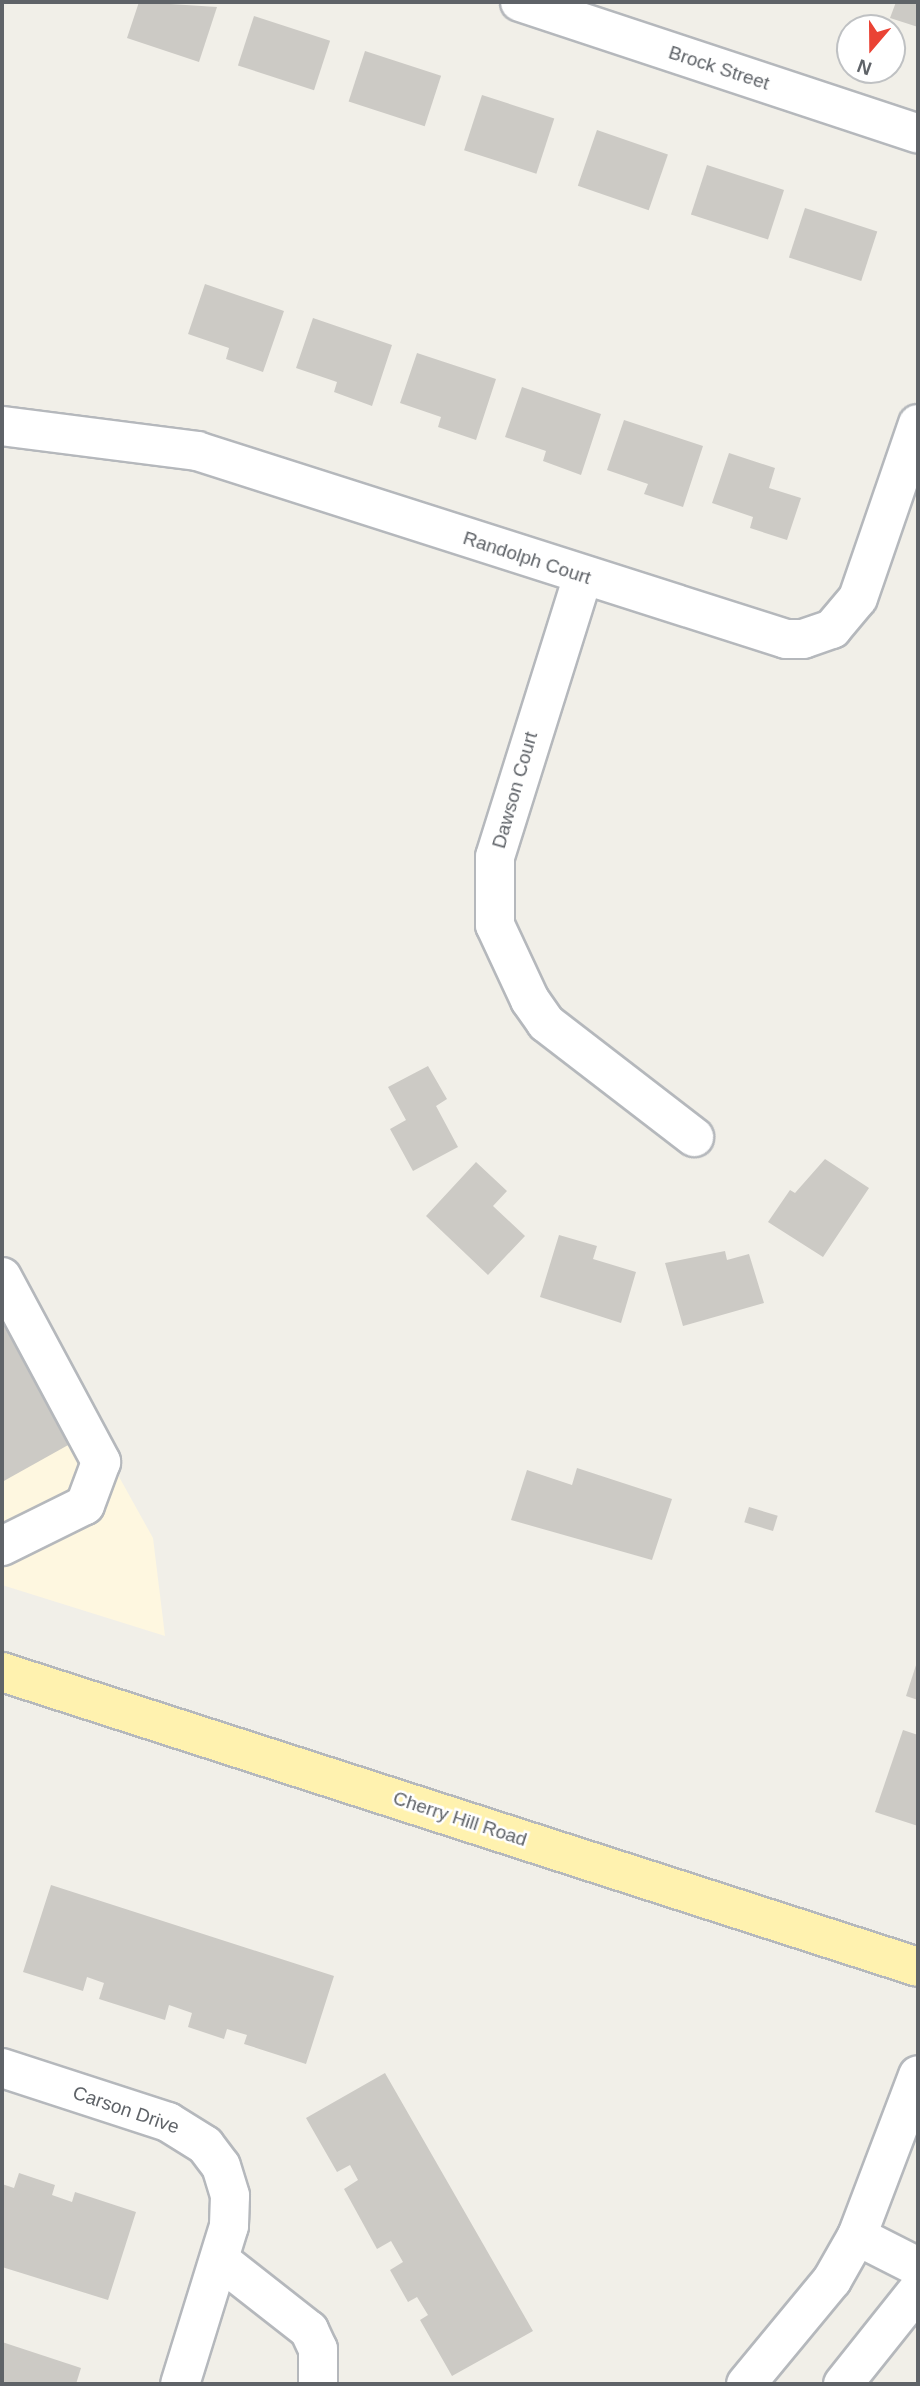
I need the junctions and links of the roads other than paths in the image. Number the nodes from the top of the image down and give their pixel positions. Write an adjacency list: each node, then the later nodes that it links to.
1 (520, 2): 2 (street, Brock Street)
2 (918, 134)
3 (918, 424): 5 (street, Randolph Court)
4 (2, 426): 5 (street, Randolph Court)
5 (583, 576): 6 (street, Dawson Court)
6 (694, 1137)
7 (2, 1277): 8 (street)
8 (2, 1546)
9 (2, 1672): 10 (main road, Cherry Hill Road)
10 (918, 1967)
11 (2, 2068): 14 (street, Carson Drive)
12 (918, 2076): 13 (street)
13 (857, 2236): 15 (street); 19 (street)
14 (221, 2261): 17 (street, Carson Drive); 18 (street)
15 (918, 2267)
16 (918, 2290): 20 (street)
17 (180, 2384)
18 (318, 2384)
19 (746, 2384)
20 (843, 2384)

